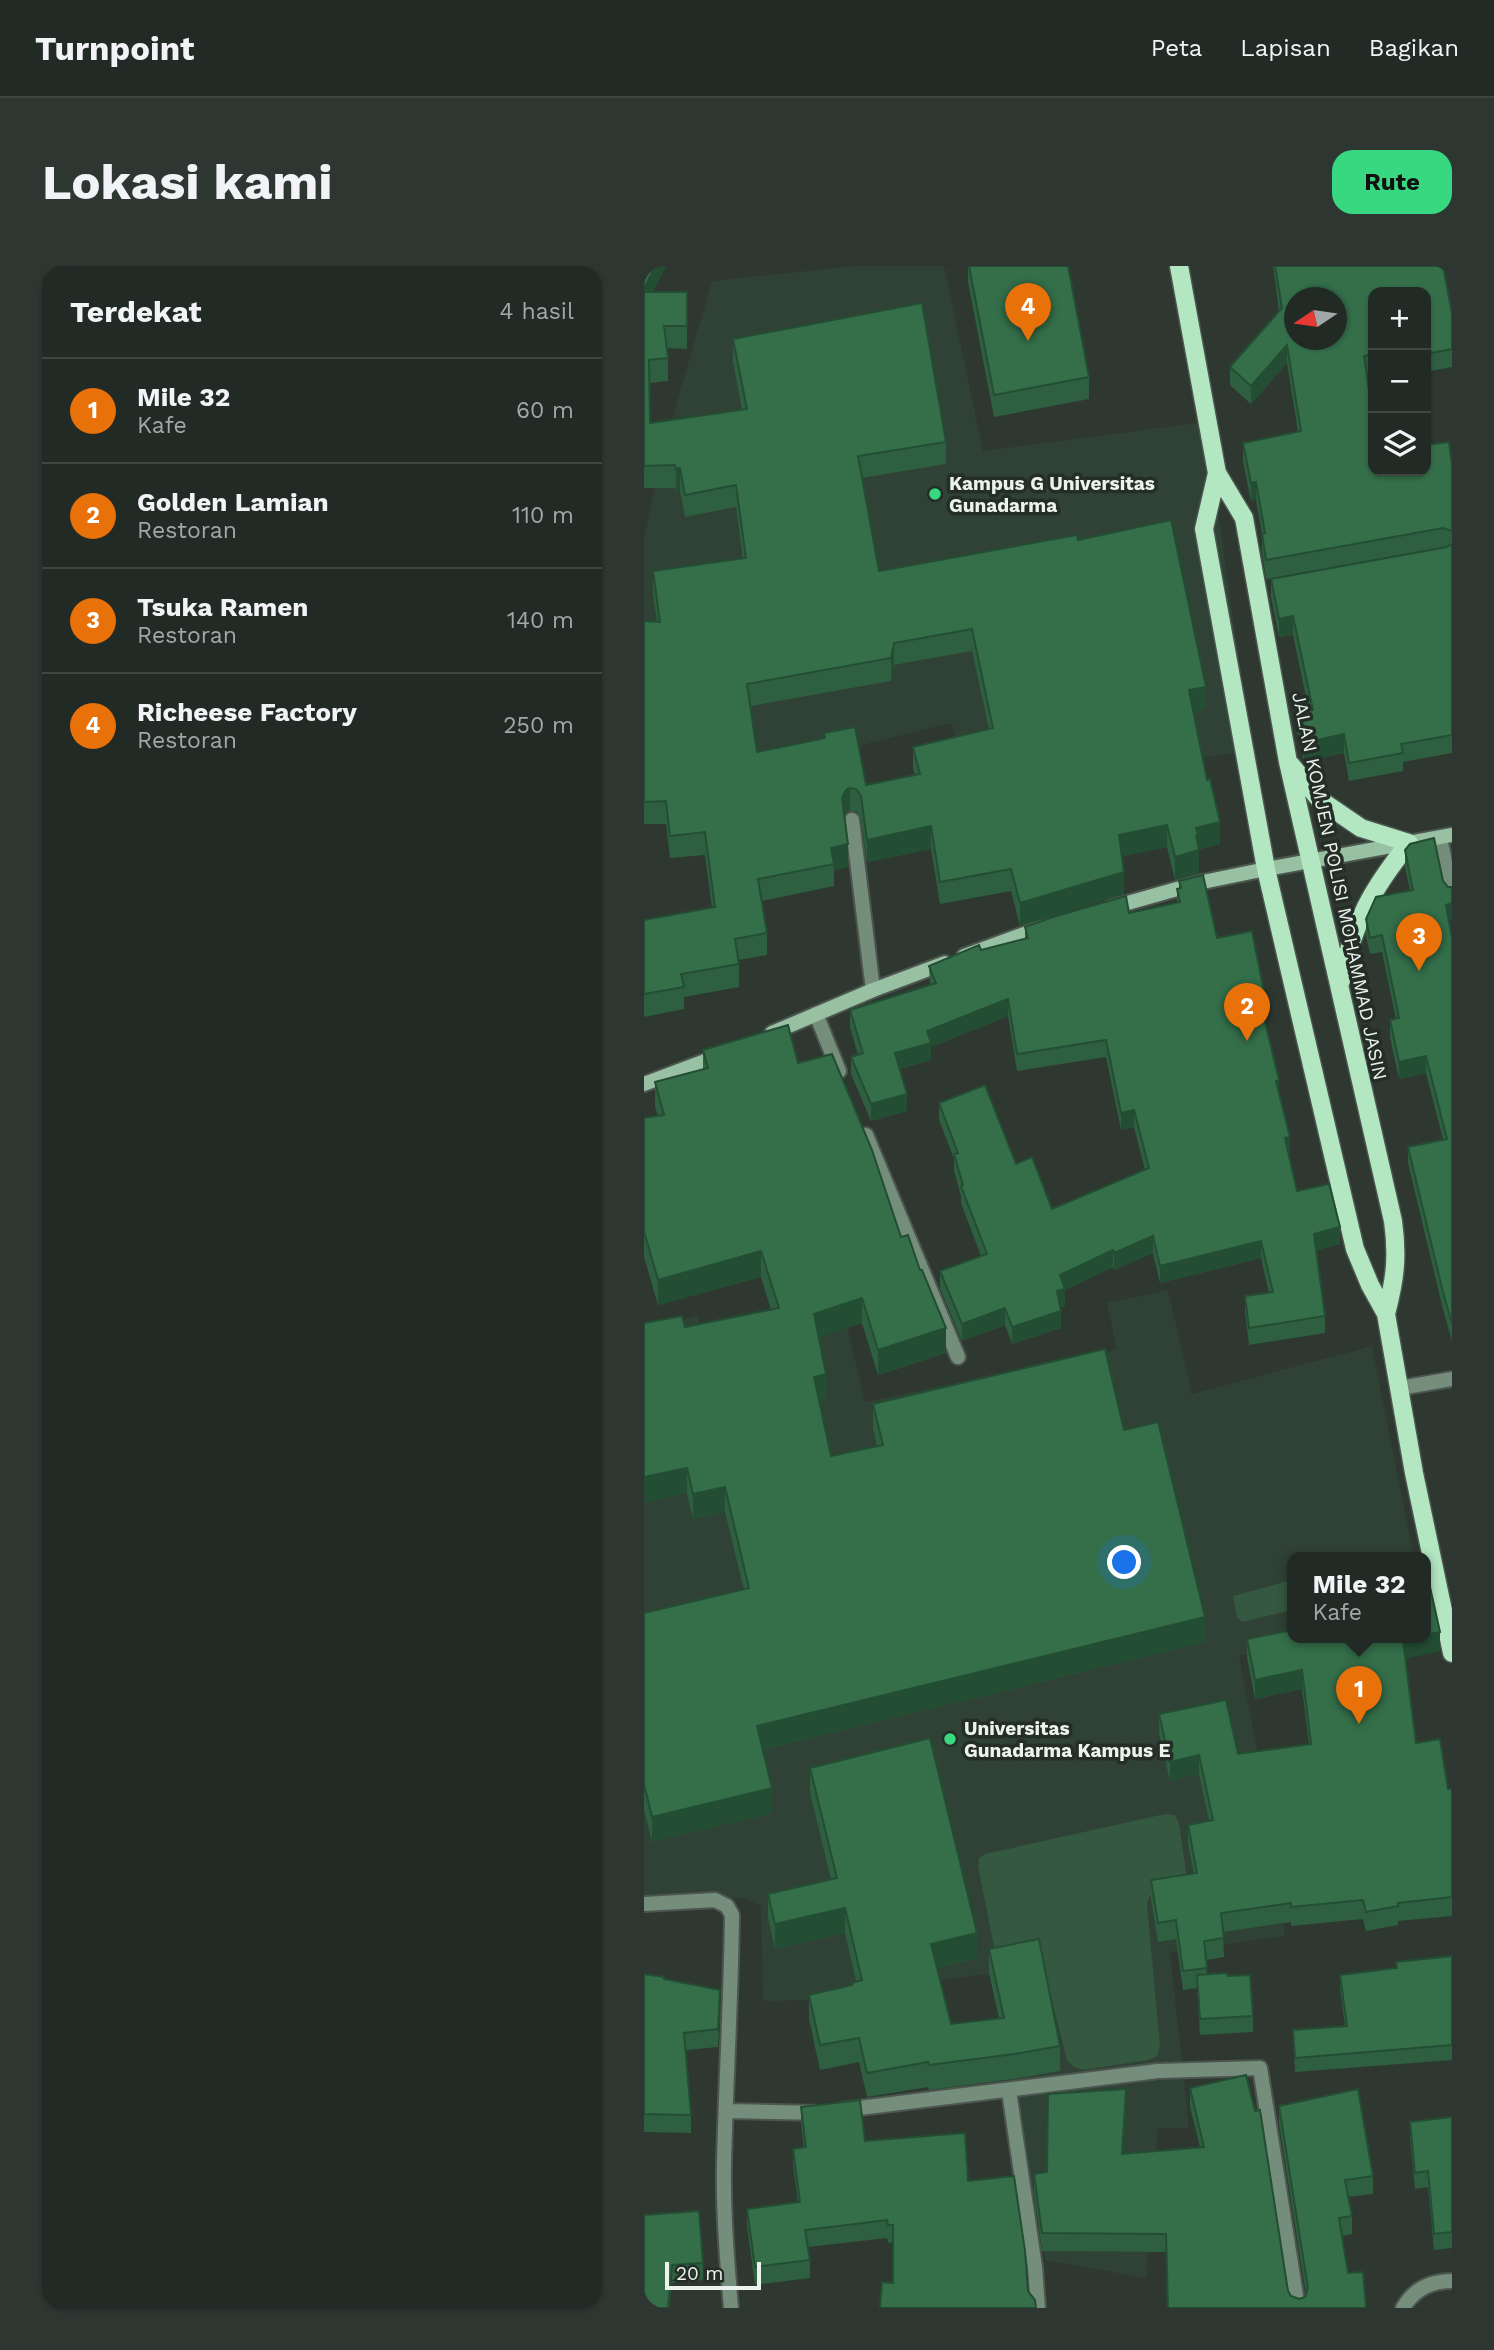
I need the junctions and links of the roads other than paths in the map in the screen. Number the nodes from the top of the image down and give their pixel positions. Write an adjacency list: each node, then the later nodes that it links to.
1 (1179, 266): 2 (main road, JALAN KOMJEN POLISI MOHAMMAD JASIN)
2 (1217, 473): 3 (main road, JALAN KOMJEN POLISI MOHAMMAD JASIN); 8 (main road, JALAN KOMJEN POLISI MOHAMMAD JASIN)
3 (1288, 762): 6 (main road); 7 (main road, JALAN KOMJEN POLISI MOHAMMAD JASIN)
4 (852, 820): 13 (street)
5 (1446, 836): 6 (main road); 9 (street)
6 (1409, 843): 7 (main road); 12 (main road)
7 (1310, 862): 8 (main road); 12 (main road, JALAN KOMJEN POLISI MOHAMMAD JASIN)
8 (1266, 869): 10 (main road); 20 (main road, JALAN KOMJEN POLISI MOHAMMAD JASIN)
9 (1452, 895)
10 (1101, 910)
11 (1063, 921): 13 (main road)
12 (1339, 988): 20 (main road, JALAN KOMJEN POLISI MOHAMMAD JASIN)
13 (873, 990): 14 (main road)
14 (816, 1014): 15 (main road); 18 (street)
15 (757, 1039)
16 (734, 1050): 17 (main road)
17 (644, 1084)
18 (847, 1090)
19 (858, 1116): 21 (street)
20 (1386, 1314): 23 (main road, JALAN KOMJEN POLISI MOHAMMAD JASIN)
21 (958, 1357)
22 (1452, 1379): 23 (street)
23 (1400, 1388): 24 (main road, JALAN KOMJEN POLISI MOHAMMAD JASIN)
24 (1431, 1552)
25 (1431, 1554): 26 (main road, JALAN KOMJEN POLISI MOHAMMAD JASIN)
26 (1452, 1653)
27 (644, 1904): 29 (street)
28 (1009, 2091): 29 (street); 32 (street); 33 (street)
29 (727, 2111): 31 (street)
30 (1452, 2281): 34 (street)
31 (731, 2308)
32 (1038, 2308)
33 (1298, 2308)
34 (1403, 2308)

